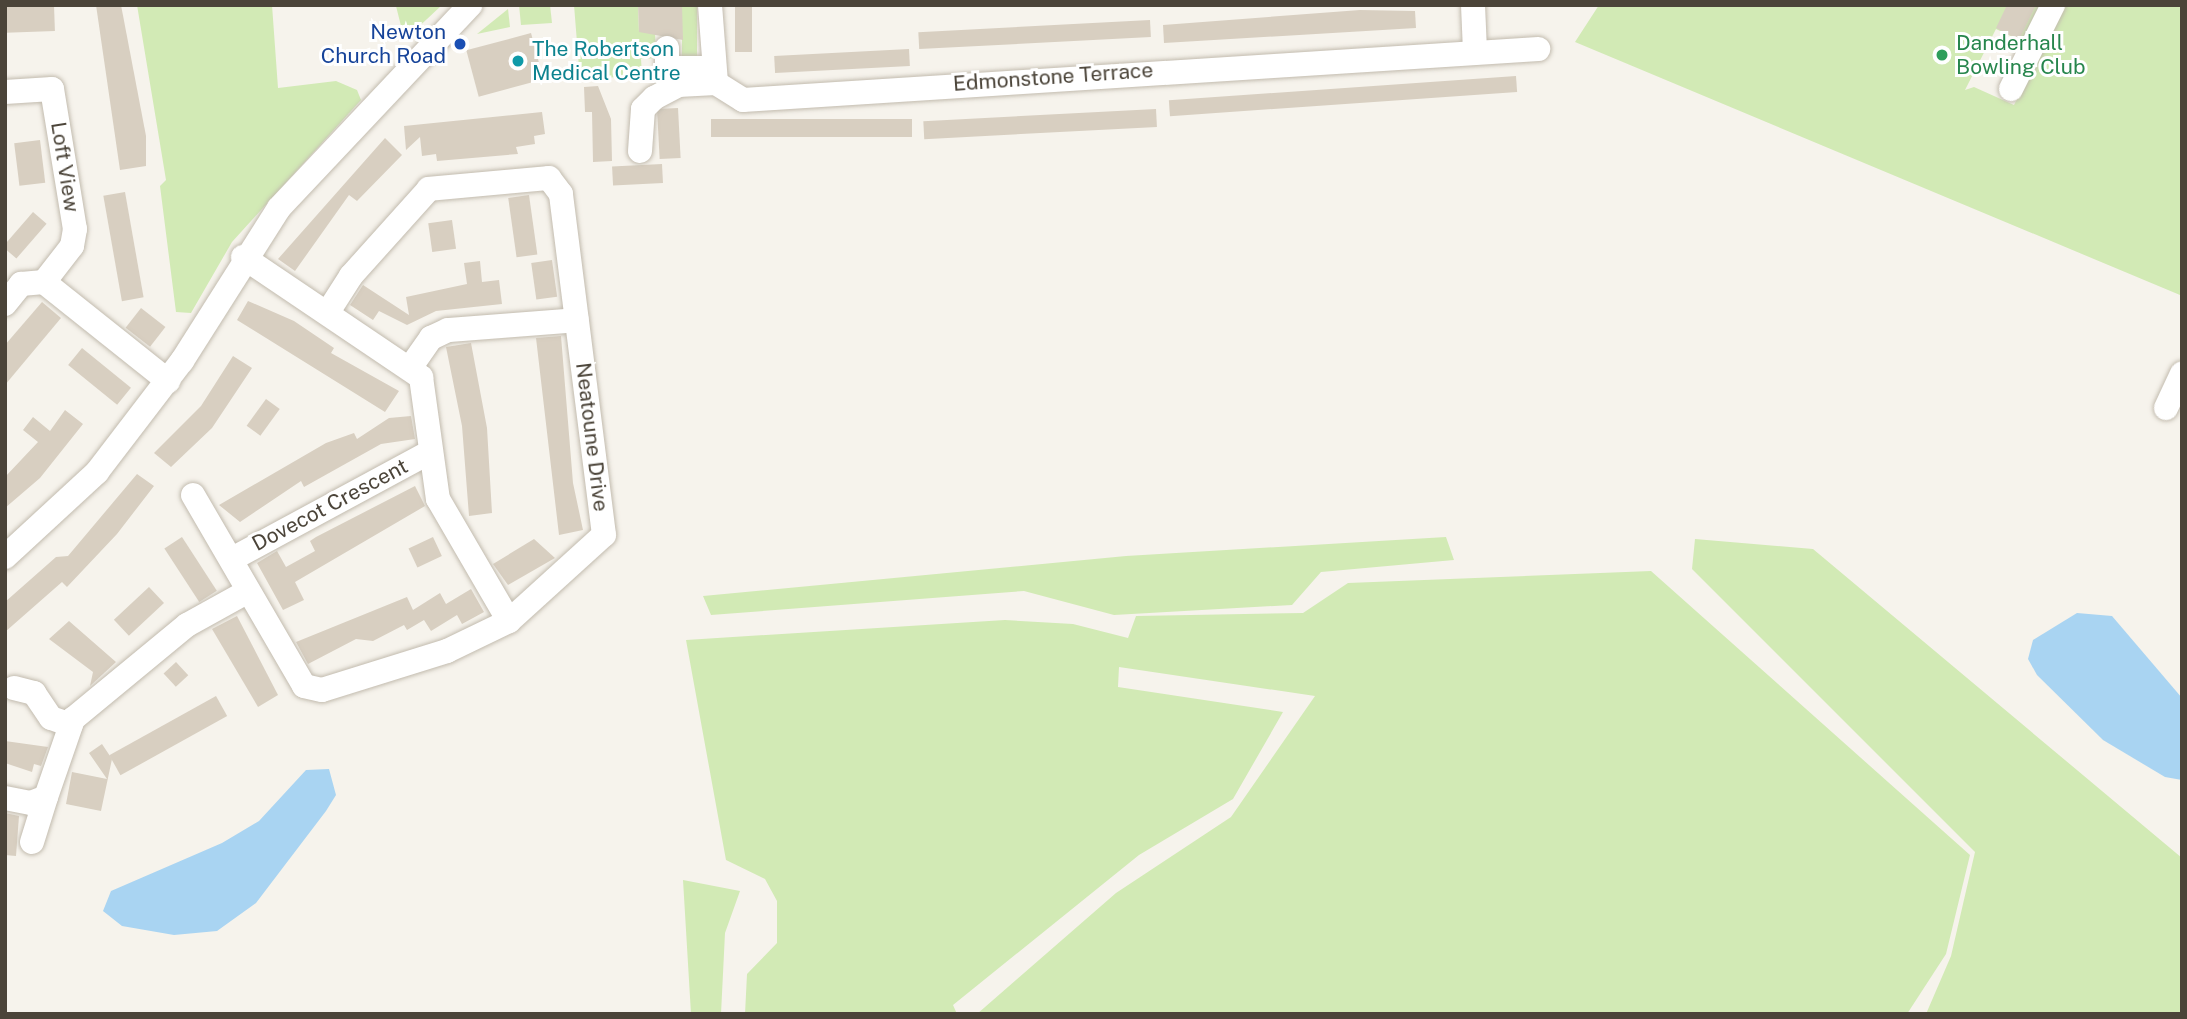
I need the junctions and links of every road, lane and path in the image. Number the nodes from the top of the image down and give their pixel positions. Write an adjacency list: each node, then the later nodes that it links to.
1 (470, 5): 12 (street)
2 (710, 5): 8 (street)
3 (1473, 5): 7 (street)
4 (2053, 5): 9 (street)
5 (667, 48): 8 (street)
6 (1538, 49): 7 (street, Edmonstone Terrace)
7 (1475, 50): 8 (street, Edmonstone Terrace)
8 (714, 75): 11 (street)
9 (2011, 89)
10 (5, 92): 13 (street, Loft View)
11 (640, 151)
12 (243, 257): 15 (street); 19 (street)
13 (44, 282): 14 (street); 19 (street)
14 (9, 291)
15 (328, 312): 16 (street); 17 (street)
16 (578, 320): 17 (street); 26 (street, Neatoune Drive)
17 (410, 368): 21 (street)
18 (2182, 373): 20 (street)
19 (168, 380): 23 (street)
20 (2166, 408)
21 (428, 453): 24 (street, Dovecot Crescent); 26 (street)
22 (193, 495): 24 (street, Dovecot Crescent)
23 (5, 557)
24 (232, 559): 25 (street, Dovecot Crescent)
25 (245, 593): 26 (street, Dovecot Crescent); 28 (street)
26 (509, 621)
27 (14, 688): 28 (street)
28 (71, 725): 29 (street)
29 (46, 797): 30 (street); 31 (street)
30 (5, 799)
31 (32, 842)

